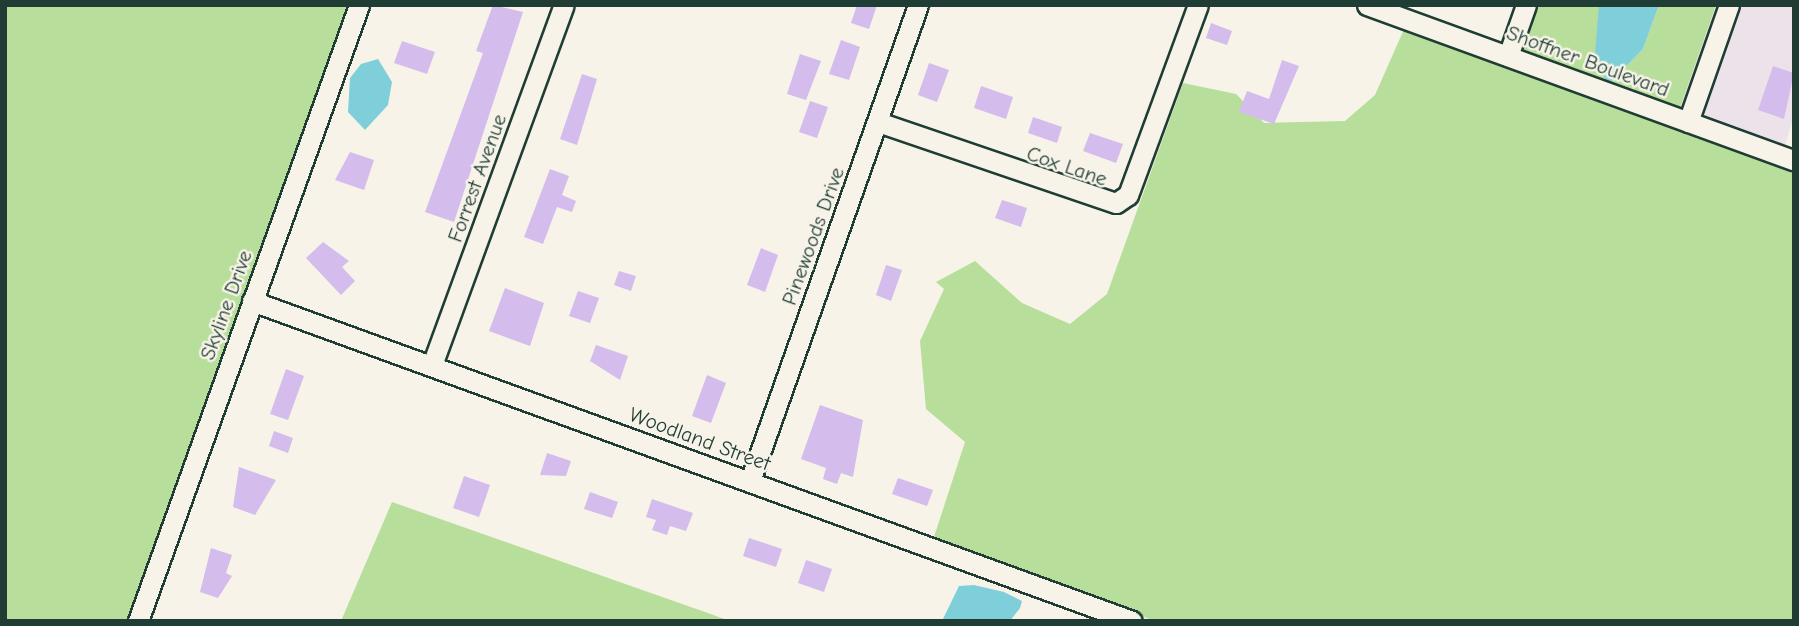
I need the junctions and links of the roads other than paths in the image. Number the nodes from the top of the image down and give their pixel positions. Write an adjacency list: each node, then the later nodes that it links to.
1 (359, 5): 12 (street, Skyline Drive)
2 (564, 5): 13 (street, Forrest Avenue)
3 (918, 5): 9 (street, Pinewoods Drive)
4 (1198, 5): 9 (street, Cox Lane)
5 (1367, 5): 8 (street, Shoffner Boulevard)
6 (1526, 5): 8 (street)
7 (1729, 5): 10 (street)
8 (1508, 57): 10 (street, Shoffner Boulevard)
9 (878, 122): 14 (street, Pinewoods Drive)
10 (1688, 122): 11 (street, Shoffner Boulevard)
11 (1794, 160)
12 (252, 301): 13 (street, Woodland Street); 15 (street, Skyline Drive)
13 (432, 365): 14 (street, Woodland Street)
14 (750, 481): 16 (street, Woodland Street)
15 (138, 621)
16 (1132, 621)

